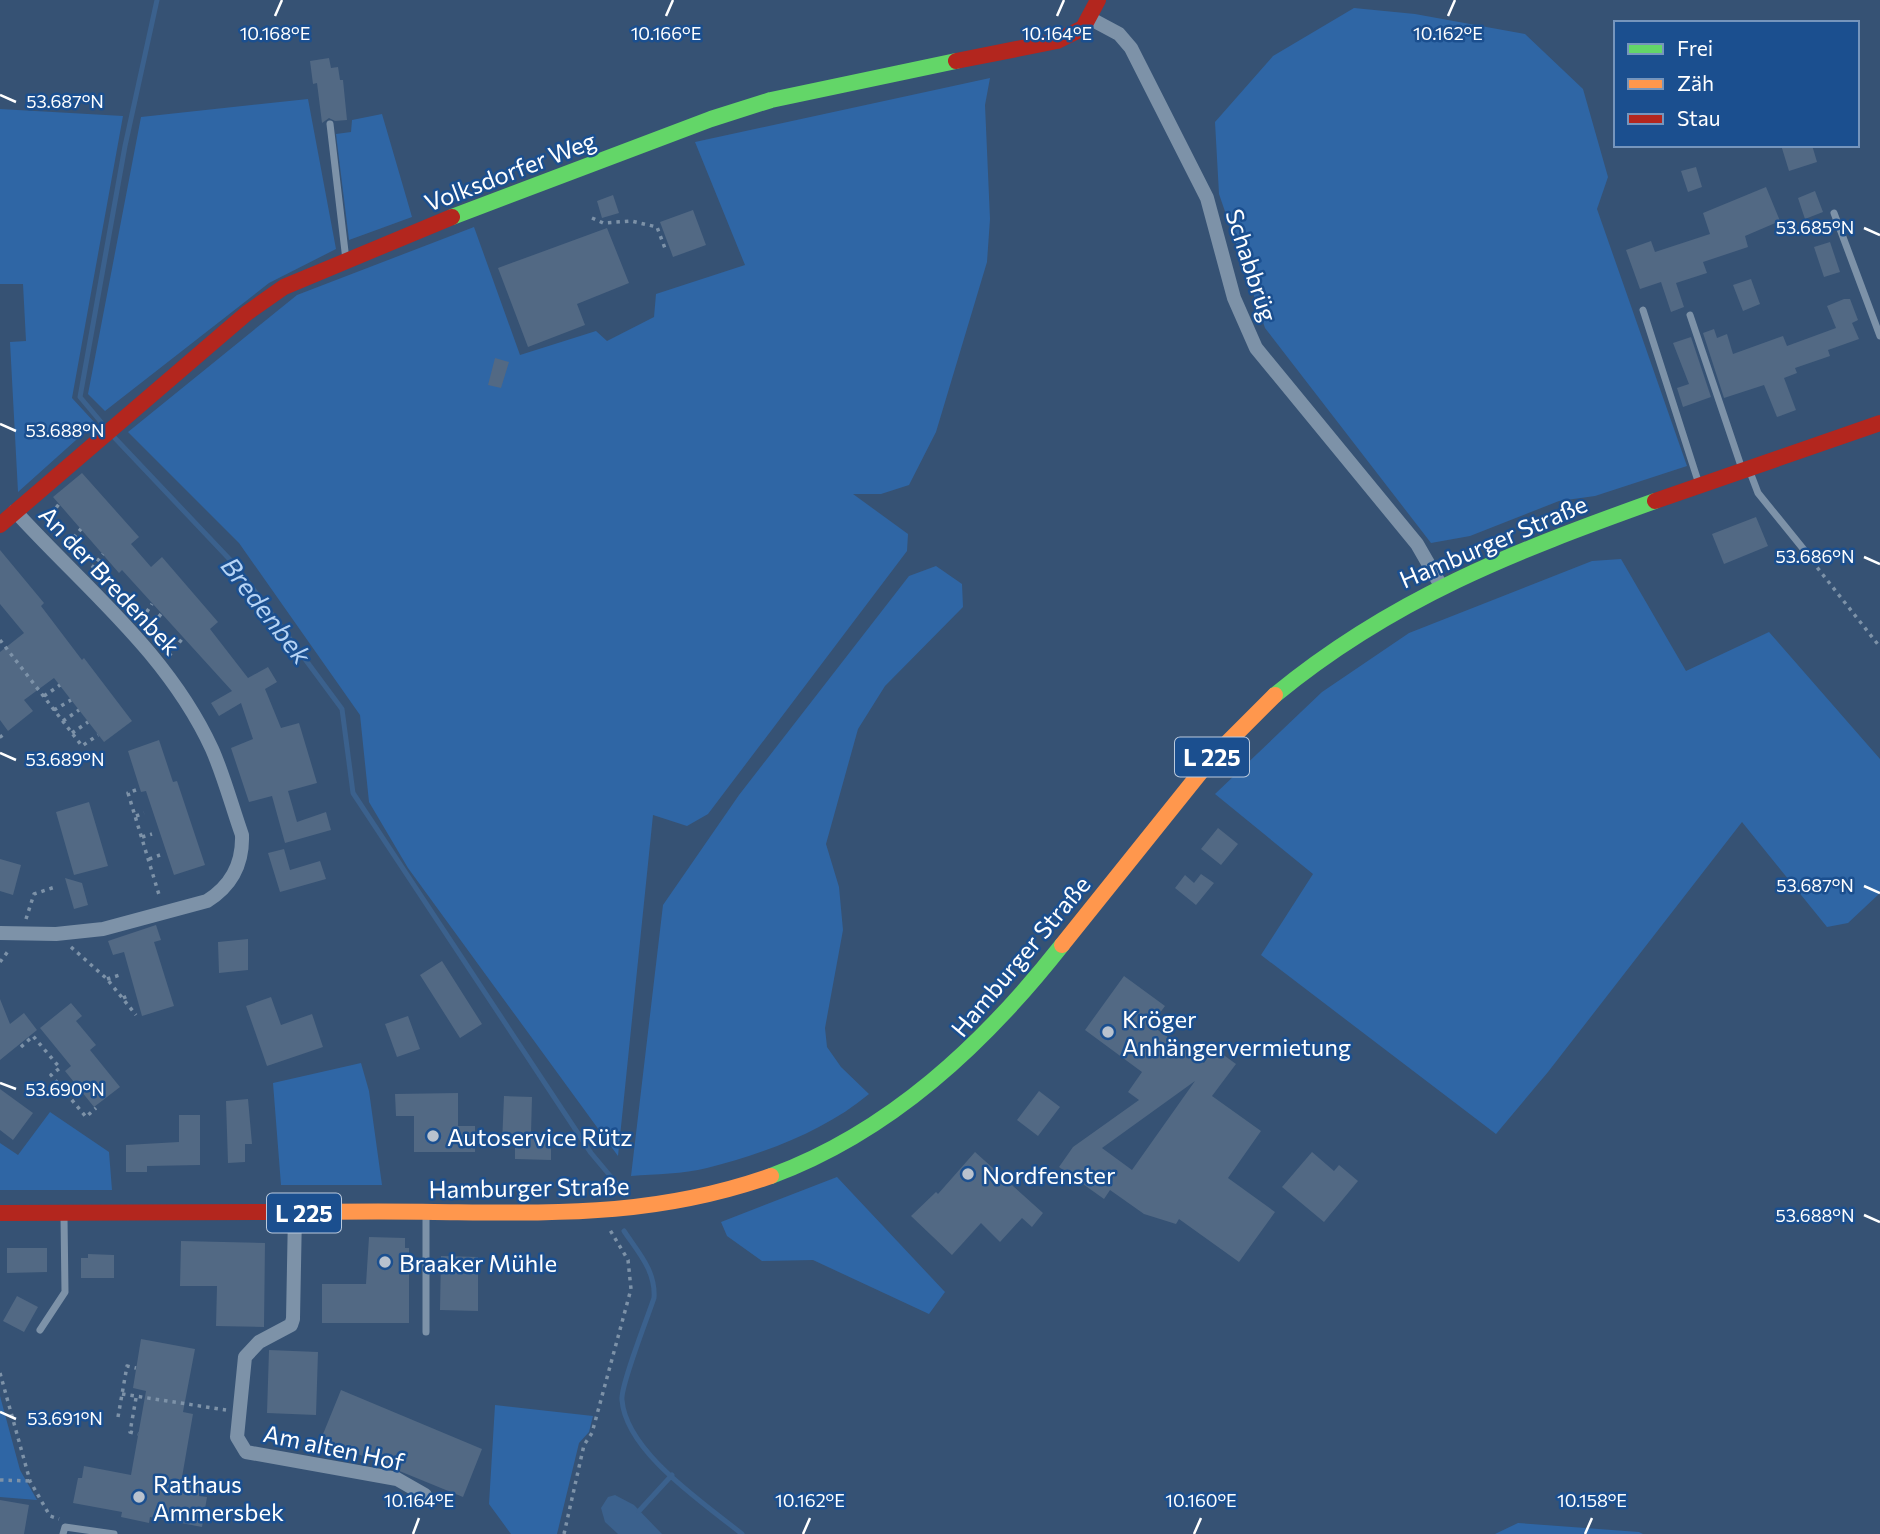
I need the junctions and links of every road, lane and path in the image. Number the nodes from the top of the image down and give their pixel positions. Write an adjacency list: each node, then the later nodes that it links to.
1 (1098, 0): 2 (main road)
2 (1091, 19): 7 (main road, Volksdorfer Weg); 19 (street, Schabbrüg)
3 (330, 124): 7 (lane)
4 (1834, 213): 10 (lane)
5 (592, 218): 6 (path)
6 (666, 251)
7 (346, 261): 15 (main road, Volksdorfer Weg)
8 (1643, 310): 13 (lane)
9 (1690, 315): 12 (lane)
10 (1880, 336)
11 (1880, 423): 12 (main road, Hamburger Straße / L 225)
12 (1746, 469): 13 (main road, Hamburger Straße / L 225); 18 (lane)
13 (1700, 485): 19 (main road, Hamburger Straße / L 225)
14 (59, 503): 17 (path)
15 (15, 511): 16 (main road, Volksdorfer Weg); 17 (street, An der Bredenbek)
16 (0, 525)
17 (37, 535): 39 (street, An der Bredenbek)
18 (1805, 551): 21 (path)
19 (1440, 584): 50 (main road, Hamburger Straße / L 225)
20 (1, 644): 23 (path)
21 (1880, 647)
22 (60, 685): 23 (path)
23 (44, 696): 25 (path)
24 (71, 700): 25 (path)
25 (54, 710): 27 (path)
26 (79, 710): 27 (path)
27 (63, 721): 29 (path)
28 (88, 722): 29 (path)
29 (72, 733): 30 (path)
30 (98, 735)
31 (136, 790): 33 (path)
32 (144, 813): 33 (path)
33 (136, 816): 35 (path)
34 (152, 834): 35 (path)
35 (142, 837): 37 (path)
36 (160, 855): 37 (path)
37 (149, 859): 39 (path)
38 (55, 887): 41 (path)
39 (165, 914): 42 (street, An der Bredenbek)
40 (0, 933): 41 (street, An der Bredenbek)
41 (21, 933): 42 (street, An der Bredenbek)
42 (56, 934): 44 (path)
43 (123, 974): 44 (path)
44 (107, 979): 46 (path)
45 (130, 995): 46 (path)
46 (123, 998): 47 (path)
47 (136, 1016)
48 (21, 1047): 49 (path)
49 (96, 1108)
50 (607, 1210): 51 (main road, Hamburger Straße / L 225); 69 (path)
51 (426, 1212): 54 (main road, Hamburger Straße / L 225); 56 (lane)
52 (0, 1213): 53 (main road, Hamburger Straße / L 225)
53 (64, 1213): 54 (main road, Hamburger Straße / L 225); 55 (lane)
54 (295, 1213): 61 (street, Am alten Hof)
55 (40, 1330)
56 (426, 1332)
57 (136, 1368): 59 (path)
58 (0, 1373): 65 (path)
59 (122, 1394): 60 (path); 62 (path)
60 (136, 1397): 61 (path); 63 (path)
61 (239, 1412): 66 (street, Am alten Hof)
62 (118, 1417)
63 (138, 1434)
64 (0, 1480): 65 (path)
65 (30, 1481): 67 (path)
66 (425, 1495)
67 (64, 1530): 68 (lane)
68 (114, 1534)
69 (564, 1534)

